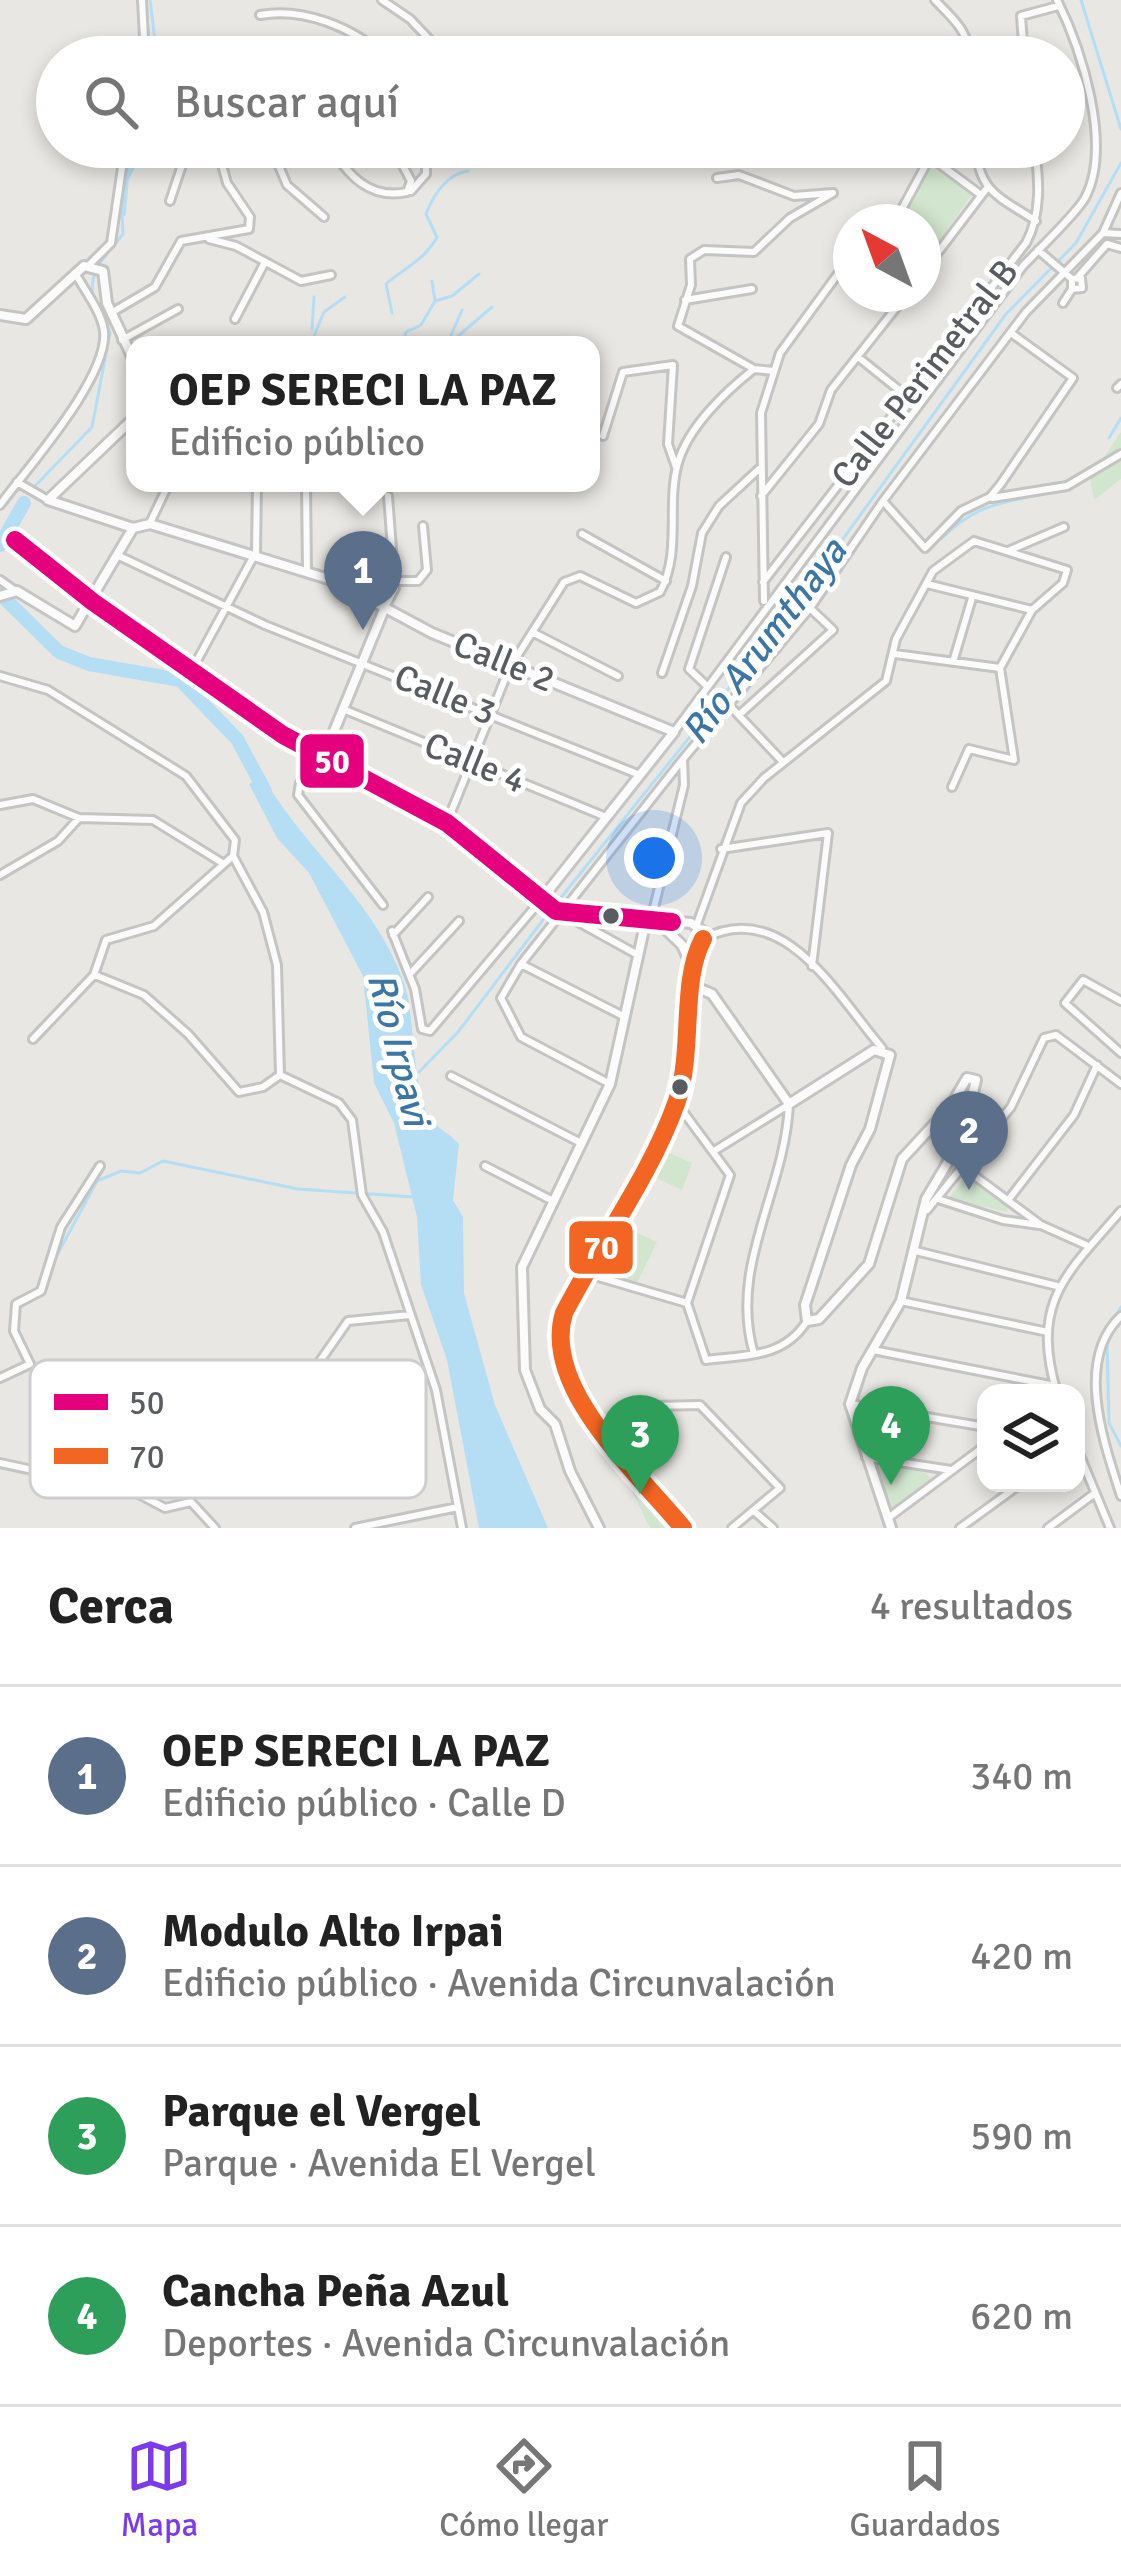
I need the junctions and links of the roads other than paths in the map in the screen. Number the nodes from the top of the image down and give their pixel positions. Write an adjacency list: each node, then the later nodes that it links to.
1 (142, 0): 6 (street)
2 (382, 0): 8 (street)
3 (935, 0): 9 (street)
4 (1058, 3): 10 (street); 11 (street)
5 (260, 15): 7 (street)
6 (144, 36)
7 (349, 36)
8 (426, 36)
9 (966, 36)
10 (1022, 36)
11 (1071, 36)
12 (1085, 79): 37 (street)
13 (122, 168): 39 (street)
14 (181, 168): 28 (street)
15 (223, 168): 34 (street)
16 (280, 168): 30 (street)
17 (346, 168): 26 (street)
18 (406, 168): 26 (street)
19 (424, 168): 26 (street)
20 (924, 168): 29 (street)
21 (947, 168): 25 (street)
22 (978, 168): 25 (street)
23 (1035, 168): 31 (street, Calle Perimetral B)
24 (717, 178): 46 (street)
25 (984, 191): 31 (street); 35 (street)
26 (407, 192)
27 (1121, 193): 32 (street)
28 (170, 201)
29 (905, 204)
30 (324, 217)
31 (1036, 221): 61 (street, Calle Perimetral B)
32 (1103, 233): 33 (street); 40 (street)
33 (1121, 234)
34 (206, 238): 38 (street); 50 (street)
35 (941, 246)
36 (1121, 248): 43 (street)
37 (1042, 253): 40 (street); 96 (street)
38 (265, 262): 42 (street); 52 (street)
39 (95, 266): 41 (street); 50 (street)
40 (1062, 270): 43 (street); 53 (street)
41 (75, 273): 51 (street); 67 (street)
42 (331, 275)
43 (1075, 278): 47 (street)
44 (833, 283): 60 (street)
45 (752, 289): 46 (street)
46 (686, 300): 59 (street)
47 (1063, 303)
48 (178, 309): 54 (street)
49 (893, 312): 58 (street)
50 (111, 313): 56 (street)
51 (0, 315)
52 (235, 319)
53 (1011, 333): 72 (street); 75 (street)
54 (129, 336)
55 (126, 338): 56 (street)
56 (122, 340): 57 (street)
57 (126, 347)
58 (858, 357): 61 (street); 73 (street)
59 (754, 369): 60 (street); 65 (street)
60 (773, 371): 66 (street)
61 (909, 398): 91 (street, Calle Perimetral B)
62 (126, 426): 74 (street)
63 (603, 436): 65 (street)
64 (1121, 454): 72 (street)
65 (676, 467): 90 (street)
66 (759, 469): 73 (street); 108 (street)
67 (16, 482): 74 (street); 76 (street)
68 (165, 492): 77 (street)
69 (257, 492): 86 (street)
70 (306, 492): 87 (street)
71 (388, 496): 89 (street)
72 (989, 497): 75 (street)
73 (759, 499): 91 (street)
74 (48, 500): 80 (street)
75 (883, 501): 99 (street)
76 (0, 505)
77 (150, 524): 80 (street); 86 (street, Calle 2)
78 (423, 526): 89 (street)
79 (1064, 527): 83 (street)
80 (133, 528): 84 (street)
81 (582, 534): 90 (street)
82 (15, 540): 95 (street)
83 (1008, 550): 92 (street); 100 (street)
84 (119, 556): 95 (street); 97 (street, Calle 3)
85 (726, 557): 111 (street)
86 (253, 558): 87 (street, Calle 2); 97 (street)
87 (307, 572): 98 (street, Calle 2)
88 (0, 580): 93 (street)
89 (395, 581): 98 (street)
90 (666, 581): 101 (street)
91 (763, 582): 96 (street)
92 (927, 584): 94 (street); 102 (street)
93 (8, 593): 95 (street)
94 (972, 598): 100 (street); 104 (street)
95 (93, 602): 106 (street)
96 (765, 604): 111 (street)
97 (224, 606): 103 (street, Calle 3); 106 (street)
98 (386, 607): 103 (street); 105 (street, Calle 2)
99 (810, 608): 112 (street); 115 (street)
100 (1032, 610): 107 (street)
101 (534, 633): 105 (street); 110 (street)
102 (895, 654): 104 (street); 120 (street)
103 (362, 662): 113 (street); 114 (street, Calle 3)
104 (953, 662): 107 (street)
105 (512, 665): 114 (street); 116 (street, Calle 2)
106 (193, 668): 117 (street)
107 (1000, 668): 122 (street)
108 (662, 673)
109 (0, 676): 128 (street)
110 (618, 676)
111 (708, 687): 116 (street)
112 (730, 706): 115 (street); 118 (street)
113 (343, 710): 117 (street); 119 (street, Calle 4)
114 (491, 714): 119 (street); 121 (street, Calle 3)
115 (740, 715): 120 (street)
116 (674, 732): 121 (street)
117 (322, 758): 126 (street); 132 (street)
118 (683, 759): 133 (street); 135 (street)
119 (472, 761): 125 (street, Calle 4); 126 (street)
120 (783, 762): 127 (street)
121 (640, 775): 125 (street)
122 (952, 787)
123 (0, 805): 124 (street)
124 (79, 818): 129 (street); 130 (street)
125 (606, 818): 133 (street)
126 (447, 824): 133 (street)
127 (722, 849): 137 (street); 142 (street)
128 (232, 856): 129 (street); 153 (street)
129 (224, 864): 144 (street)
130 (0, 875)
131 (428, 897): 145 (street)
132 (382, 904)
133 (551, 908): 135 (street); 140 (street); 141 (street); 145 (street)
134 (459, 921): 145 (street)
135 (651, 921): 136 (street); 139 (street); 140 (street)
136 (685, 924): 137 (street); 139 (street)
137 (697, 924): 138 (street)
138 (702, 941): 139 (street); 142 (street); 143 (street)
139 (681, 942): 143 (street)
140 (638, 956): 148 (street)
141 (521, 964): 148 (street); 155 (street)
142 (812, 966): 150 (street)
143 (692, 968): 146 (street)
144 (94, 974): 149 (street); 153 (street)
145 (410, 974)
146 (693, 986): 157 (street); 158 (street)
147 (1121, 1001): 151 (street)
148 (628, 1018): 155 (street)
149 (33, 1039)
150 (882, 1048): 158 (street); 179 (street)
151 (1121, 1052)
152 (1097, 1065): 156 (street); 163 (street); 166 (street)
153 (280, 1075): 177 (street)
154 (451, 1076): 159 (street)
155 (610, 1084): 159 (street)
156 (1121, 1084)
157 (676, 1102): 160 (street); 173 (street)
158 (789, 1104): 160 (street); 182 (street)
159 (581, 1143): 165 (street)
160 (714, 1150): 176 (street)
161 (100, 1166): 186 (street)
162 (485, 1166): 165 (street)
163 (964, 1168): 164 (street); 166 (street)
164 (938, 1198): 167 (street); 169 (street)
165 (553, 1201): 208 (street)
166 (1012, 1202): 169 (street); 170 (street)
167 (927, 1210): 172 (street); 179 (street)
168 (1121, 1211): 171 (street)
169 (1003, 1220): 170 (street)
170 (1041, 1225): 171 (street)
171 (1086, 1245): 174 (street)
172 (916, 1251): 174 (street); 175 (street)
173 (585, 1273): 176 (street); 191 (street)
174 (1057, 1286): 180 (street)
175 (901, 1300): 180 (street); 181 (street)
176 (687, 1303): 182 (street)
177 (410, 1315): 183 (street); 184 (street)
178 (1121, 1316): 200 (street)
179 (806, 1321): 182 (street)
180 (1048, 1333): 188 (street)
181 (873, 1350): 187 (street); 189 (street)
182 (754, 1354)
183 (320, 1360)
184 (426, 1360)
185 (426, 1361): 202 (street)
186 (0, 1380)
187 (1033, 1384)
188 (1055, 1384)
189 (850, 1403): 190 (street); 193 (street)
190 (977, 1425)
191 (609, 1438): 203 (street); 209 (street)
192 (977, 1451): 197 (street)
193 (866, 1457): 197 (street); 204 (street)
194 (0, 1463): 196 (street)
195 (1085, 1468): 199 (street)
196 (30, 1469)
197 (951, 1470): 204 (street)
198 (1010, 1492): 212 (street)
199 (1095, 1492): 213 (street); 214 (street)
200 (1121, 1496)
201 (146, 1498): 205 (street)
202 (458, 1507): 206 (street); 207 (street)
203 (755, 1513): 210 (street); 211 (street)
204 (890, 1523)
205 (215, 1528)
206 (355, 1528)
207 (462, 1528)
208 (599, 1528)
209 (683, 1528)
210 (732, 1528)
211 (773, 1528)
212 (960, 1528)
213 (1048, 1528)
214 (1110, 1528)

